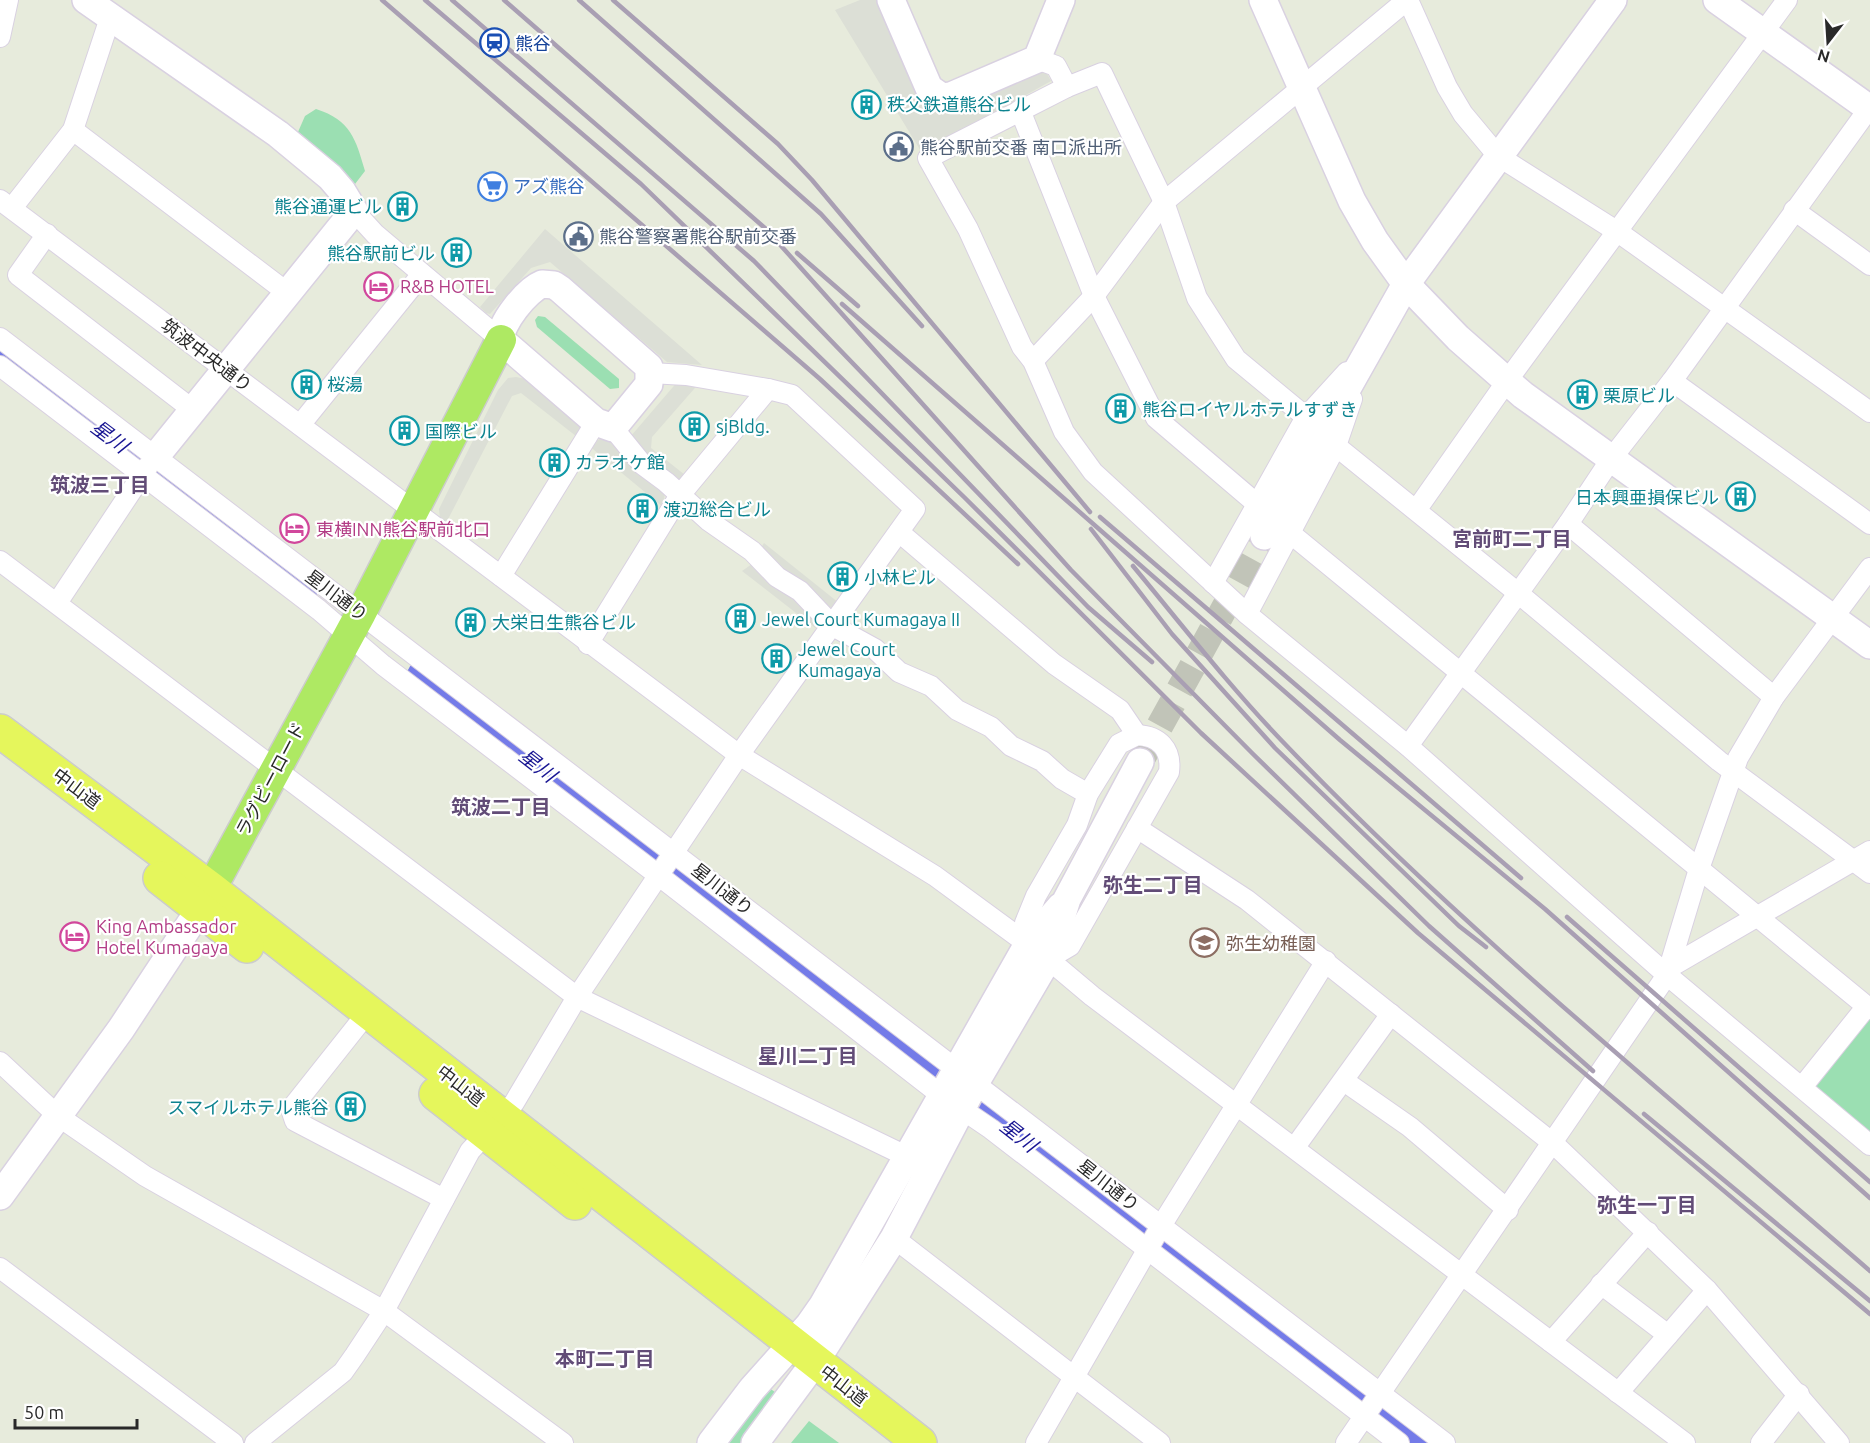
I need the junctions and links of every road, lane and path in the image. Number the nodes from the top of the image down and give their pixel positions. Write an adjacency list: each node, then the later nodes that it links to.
1 (8, 0): 12 (street)
2 (86, 0): 10 (street)
3 (891, 0): 13 (street)
4 (1061, 0): 13 (street)
5 (1263, 0): 15 (street)
6 (1407, 0): 15 (street); 19 (street)
7 (1613, 0): 19 (street)
8 (1717, 0): 11 (street)
9 (1788, 0): 11 (street)
10 (110, 18): 18 (street); 23 (street)
11 (1763, 33): 16 (street); 24 (street)
12 (0, 37)
13 (1037, 59): 14 (street)
14 (1067, 87): 17 (street); 20 (street)
15 (1301, 88): 20 (street); 28 (street)
16 (1870, 108): 22 (street)
17 (1020, 111): 30 (street); 35 (street)
18 (73, 130): 21 (street); 29 (street)
19 (1498, 156): 24 (street); 28 (street)
20 (1164, 202): 30 (street); 44 (street)
21 (6, 204): 25 (street, 筑波中央通り)
22 (1794, 210): 26 (street); 31 (street)
23 (354, 211): 27 (street); 29 (street)
24 (1618, 232): 31 (street); 39 (street)
25 (47, 234): 37 (street, 筑波中央通り); 42 (street)
26 (1870, 265)
27 (422, 274): 33 (street); 45 (street)
28 (1406, 284): 34 (street); 39 (street)
29 (289, 294): 37 (street)
30 (1094, 296): 35 (street); 51 (street)
31 (1725, 307): 40 (street); 43 (street)
32 (0, 338): 49 (street, 星川通り)
33 (501, 340): 38 (street); 46 (street); 53 (main road, ラグビーロード)
34 (1369, 348): 44 (street); 47 (street); 58 (street)
35 (1034, 361): 62 (street)
36 (0, 366): 49 (street, 星川通り)
37 (226, 369): 42 (street); 45 (street, 筑波中央通り)
38 (650, 373): 41 (street); 46 (street)
39 (1507, 381): 48 (street); 52 (street)
40 (1672, 381): 48 (street); 55 (street)
41 (768, 388): 50 (street); 56 (street)
42 (193, 410): 49 (street)
43 (1870, 412)
44 (1306, 417): 51 (street)
45 (300, 425): 53 (street, 筑波中央通り)
46 (605, 425): 50 (street); 61 (street)
47 (1335, 446): 52 (street); 57 (street)
48 (1611, 459): 54 (street); 66 (street)
49 (149, 465): 64 (street); 67 (street, 星川通り)
50 (680, 495): 68 (street); 69 (street)
51 (1257, 504): 62 (street)
52 (1417, 510): 63 (street)
53 (414, 511): 61 (street, 筑波中央通り); 67 (main road, ラグビーロード)
54 (1568, 524): 63 (street); 72 (street)
55 (1870, 524)
56 (899, 531): 68 (street); 74 (street)
57 (1290, 533): 65 (street); 71 (street)
58 (1264, 536)
59 (0, 561): 64 (street)
60 (1870, 568): 66 (street)
61 (501, 576): 69 (street, 筑波中央通り)
62 (1213, 583): 65 (street)
63 (1518, 593): 71 (street); 80 (street)
64 (57, 603): 79 (street)
65 (1247, 614): 75 (street)
66 (1833, 619): 70 (street); 72 (street)
67 (355, 625): 79 (main road, ラグビーロード); 84 (street, 星川通り); 88 (street, 星川通り)
68 (833, 626): 77 (street); 81 (street)
69 (588, 644): 77 (street, 筑波中央通り)
70 (1870, 645)
71 (1461, 672): 75 (street); 86 (street)
72 (1774, 697): 80 (street)
73 (0, 731): 89 (highway, 中山道)
74 (1137, 735): 81 (street); 82 (street)
75 (1408, 746): 93 (street)
76 (0, 753): 89 (highway, 中山道)
77 (739, 755): 84 (street); 91 (street, 筑波中央通り)
78 (1140, 762): 91 (street)
79 (275, 768): 89 (main road, ラグビーロード); 94 (street)
80 (1732, 771): 85 (street); 86 (street)
81 (1088, 794): 91 (street)
82 (1137, 828): 91 (street); 92 (street)
83 (1870, 851): 85 (street)
84 (675, 852): 88 (street); 99 (street, 星川通り)
85 (1852, 861): 87 (street); 90 (street)
86 (1699, 869): 90 (street); 93 (street)
87 (1870, 873)
88 (658, 875): 94 (street); 102 (street, 星川通り)
89 (205, 899): 97 (highway, 中山道); 104 (street, ラグビーロード)
90 (1758, 917): 93 (street); 95 (street)
91 (1038, 952): 99 (street); 103 (street, 筑波中央通り)
92 (1326, 961): 96 (street); 103 (street)
93 (1669, 971): 101 (street); 106 (street)
94 (577, 997): 105 (street); 109 (street)
95 (1869, 1008): 101 (street)
96 (1391, 1014): 100 (street); 106 (street)
97 (361, 1021): 105 (highway, 中山道); 111 (street)
98 (0, 1062): 104 (street)
99 (966, 1077): 102 (street); 113 (street, 星川通り)
100 (1344, 1080): 108 (street); 112 (street)
101 (1802, 1087): 107 (street)
102 (952, 1101): 109 (street); 115 (street); 116 (street, 星川通り)
103 (1238, 1104): 108 (street, 筑波中央通り); 113 (street)
104 (58, 1116): 110 (street, ラグビーロード); 121 (street)
105 (494, 1125): 111 (street); 124 (highway, 中山道)
106 (1554, 1144): 112 (street); 114 (street)
107 (1870, 1145)
108 (1295, 1147): 118 (street, 筑波中央通り)
109 (909, 1157): 124 (street)
110 (0, 1196)
111 (444, 1199): 121 (street)
112 (1508, 1210): 118 (street)
113 (1161, 1226): 116 (street); 127 (street, 星川通り)
114 (1648, 1232): 119 (street); 120 (street)
115 (894, 1238): 124 (street); 125 (street)
116 (1148, 1249): 125 (street); 129 (street, 星川通り)
117 (0, 1268): 130 (street)
118 (1461, 1272): 123 (street, 筑波中央通り); 127 (street)
119 (1601, 1284): 122 (street); 123 (street)
120 (1707, 1290): 122 (street); 128 (street)
121 (384, 1311): 131 (street); 132 (street)
122 (1668, 1335): 126 (street)
123 (1551, 1342): 126 (street, 筑波中央通り)
124 (796, 1362): 133 (street); 134 (street); 135 (highway, 中山道); 136 (highway, 中山道)
125 (1075, 1378): 137 (street); 138 (street)
126 (1618, 1393): 142 (street, 筑波中央通り)
127 (1380, 1394): 129 (street); 141 (street, 星川通り)
128 (1799, 1394): 143 (street); 144 (street)
129 (1364, 1416): 139 (street); 140 (street, 星川通り)
130 (233, 1443)
131 (255, 1443)
132 (563, 1443)
133 (711, 1443)
134 (755, 1443)
135 (883, 1443)
136 (920, 1443)
137 (1035, 1443)
138 (1160, 1443)
139 (1346, 1443)
140 (1399, 1443)
141 (1445, 1443)
142 (1685, 1443)
143 (1761, 1443)
144 (1839, 1443)

